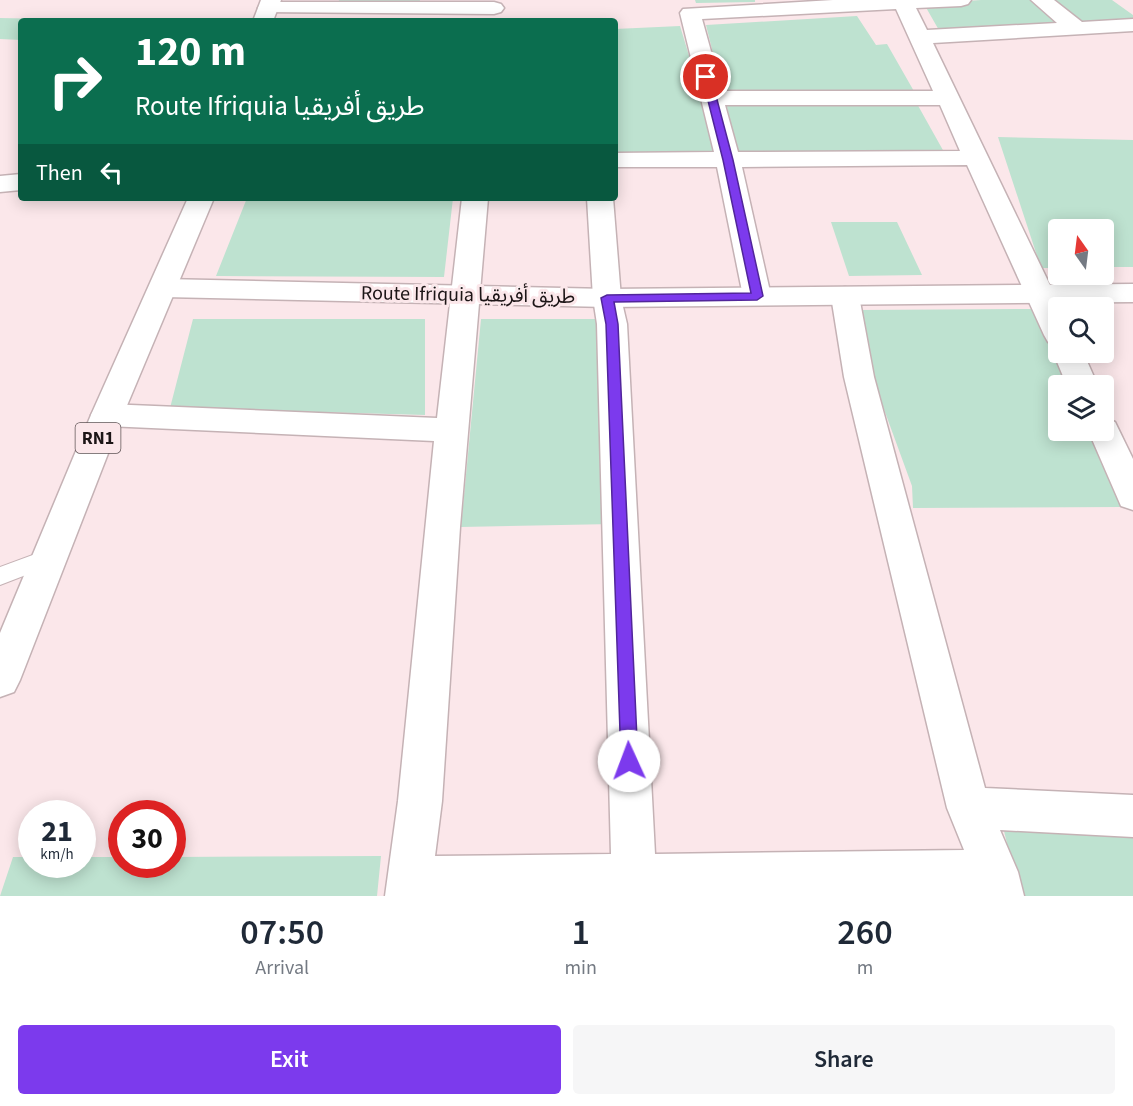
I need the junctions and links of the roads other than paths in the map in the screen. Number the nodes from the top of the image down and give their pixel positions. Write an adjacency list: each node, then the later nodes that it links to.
1 (961, 0): 3 (main road)
2 (1041, 0): 8 (main road)
3 (904, 2): 4 (main road); 9 (main road)
4 (764, 5): 10 (main road)
5 (267, 10): 6 (main road)
6 (494, 10)
7 (1133, 25): 8 (main road)
8 (1077, 28): 9 (main road)
9 (919, 37): 11 (main road)
10 (711, 98): 11 (main road); 14 (main road)
11 (947, 98): 12 (main road)
12 (974, 158): 14 (main road); 22 (main road)
13 (618, 160): 14 (main road)
14 (728, 160): 24 (main road)
15 (18, 182): 16 (main road)
16 (0, 183)
17 (200, 201): 20 (main road, RN1)
18 (475, 201): 23 (main road)
19 (600, 201): 26 (main road)
20 (164, 288): 23 (main road, Route Ifriquia طريق أفريقيا); 28 (main road, RN1)
21 (1133, 293): 22 (main road, Route Ifriquia طريق أفريقيا)
22 (1039, 294): 25 (main road, Route Ifriquia طريق أفريقيا); 27 (main road)
23 (464, 296): 26 (main road, Route Ifriquia طريق أفريقيا); 29 (main road)
24 (757, 296): 25 (main road, Route Ifriquia طريق أفريقيا); 26 (main road, Route Ifriquia طريق أفريقيا)
25 (845, 296): 35 (main road)
26 (607, 298): 37 (main road)
27 (1048, 312)
28 (107, 415): 29 (main road); 32 (main road, RN1)
29 (451, 430): 39 (main road)
30 (1109, 441): 31 (main road)
31 (1133, 497)
32 (49, 557): 33 (lane); 34 (main road, RN1)
33 (0, 576)
34 (0, 680)
35 (969, 808): 36 (main road); 38 (main road)
36 (1133, 816)
37 (634, 876): 38 (main road); 39 (main road)
38 (998, 884)
39 (409, 887)

